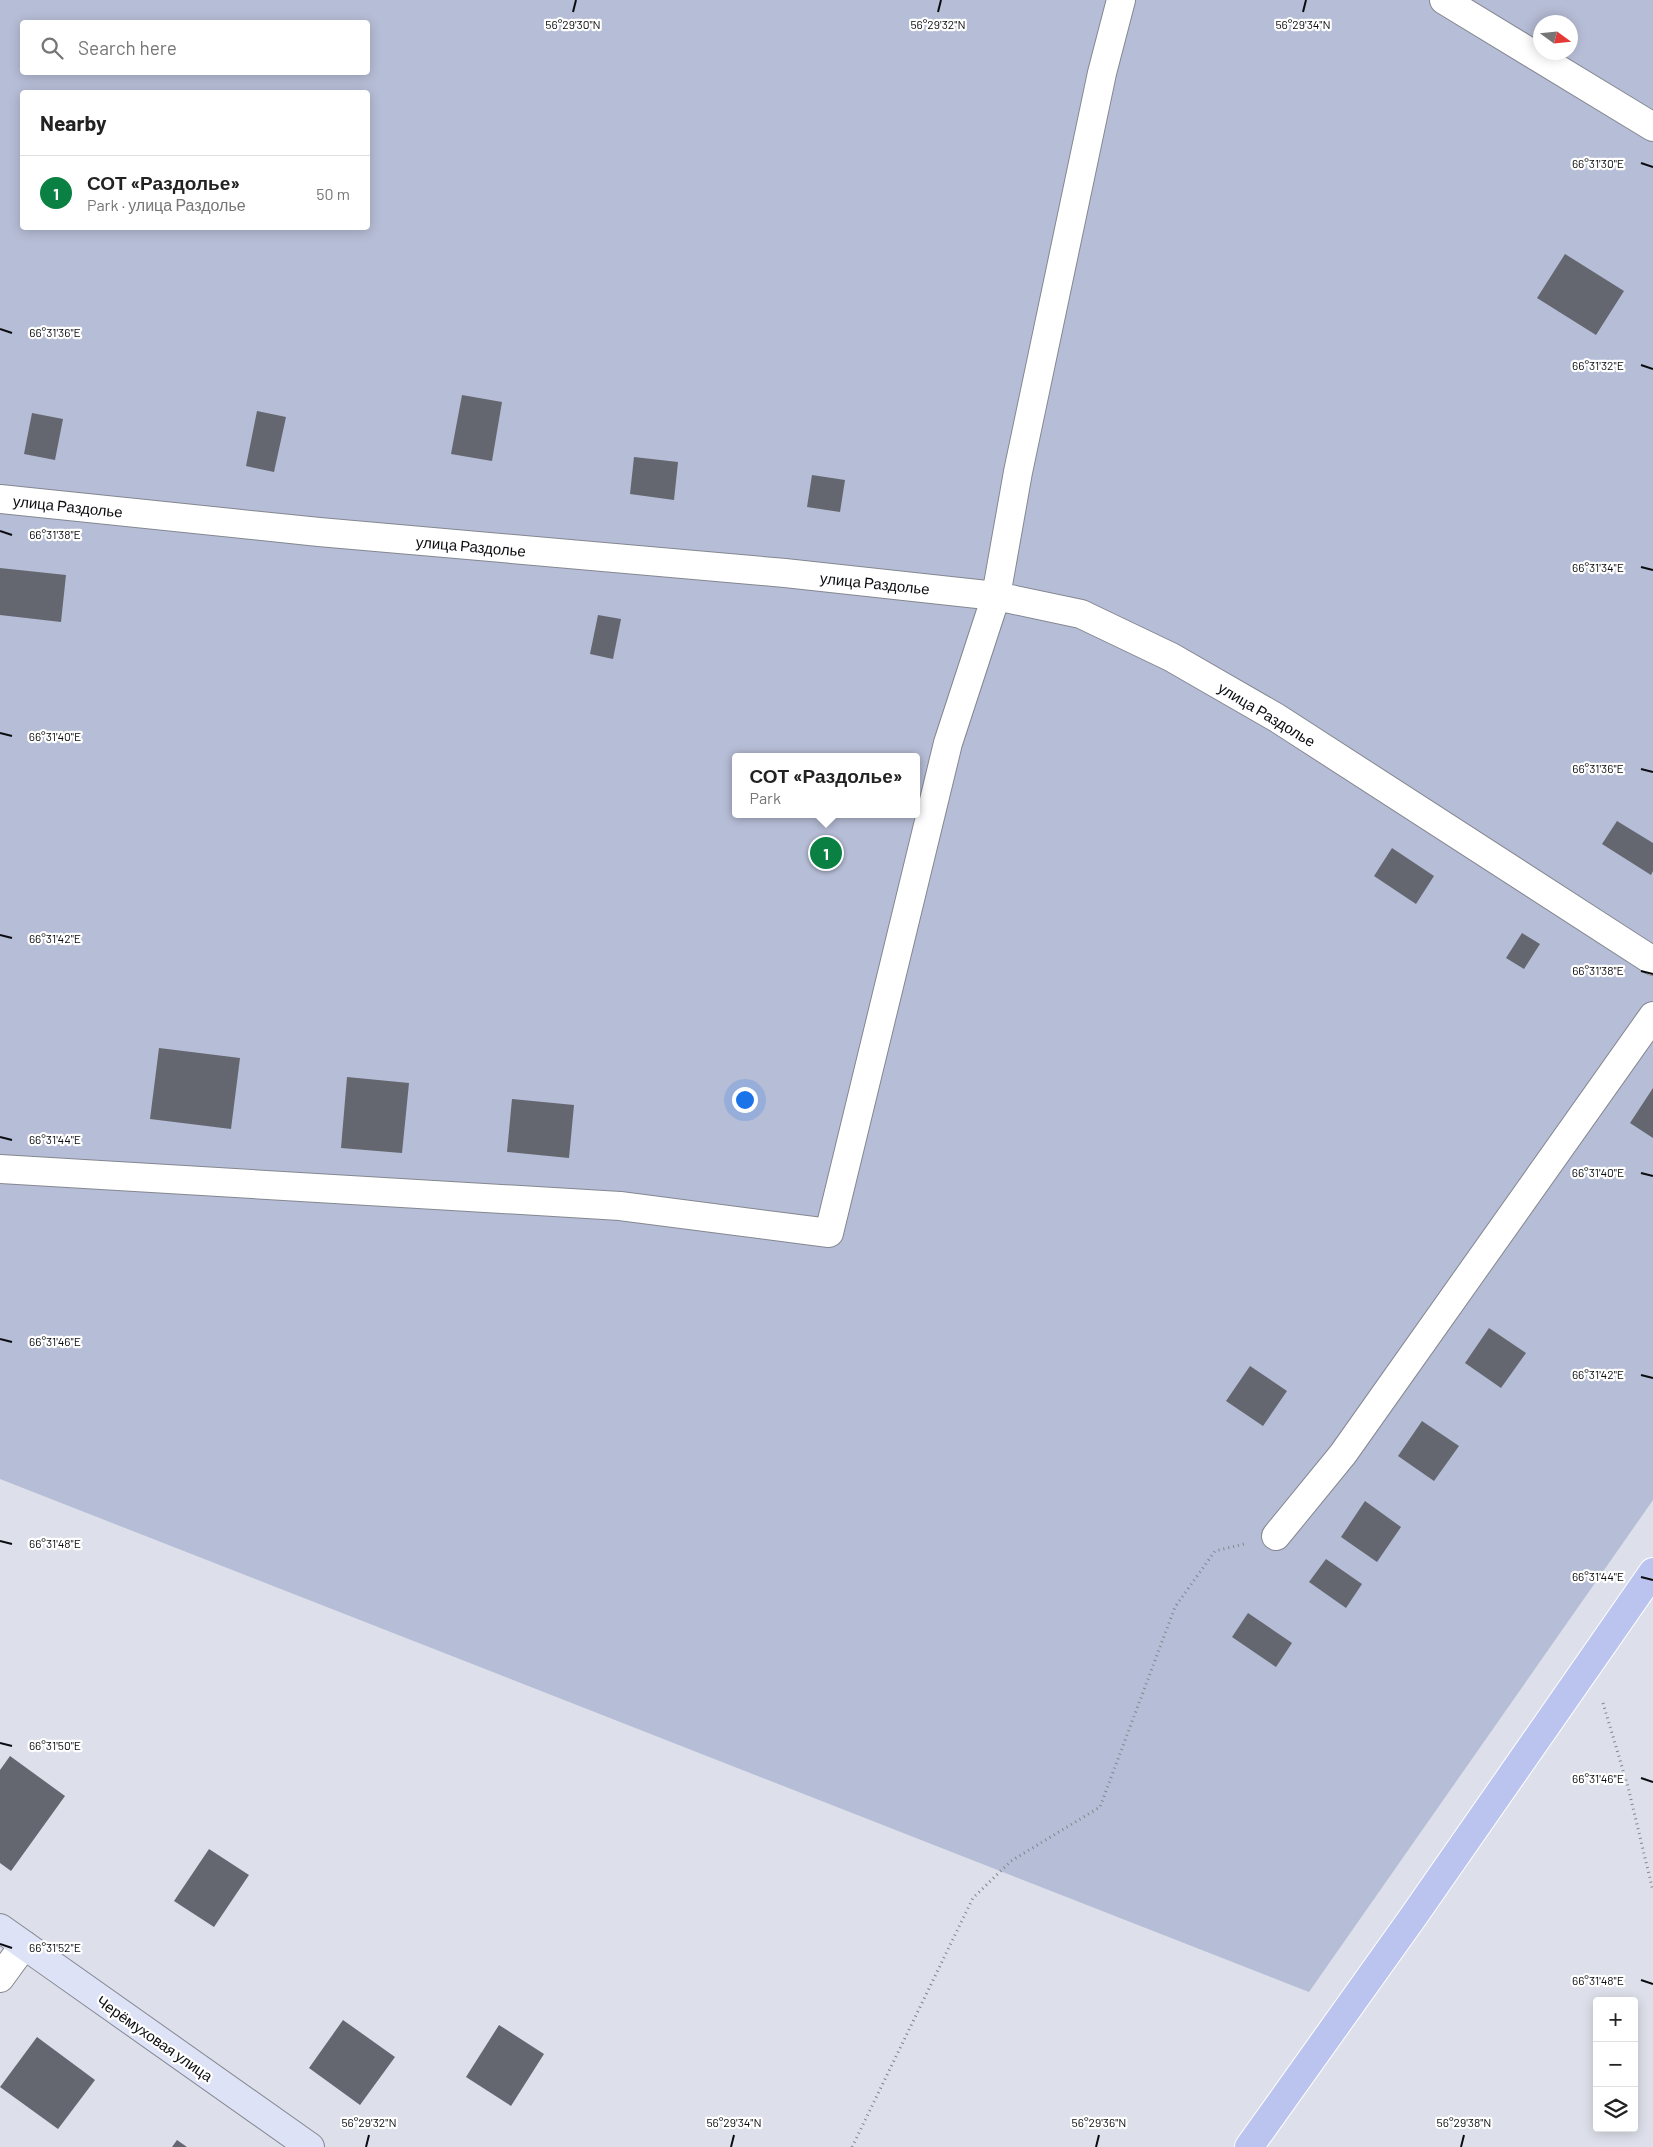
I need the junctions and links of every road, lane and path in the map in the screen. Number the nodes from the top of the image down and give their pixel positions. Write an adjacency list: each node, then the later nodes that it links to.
1 (1121, 0): 5 (street)
2 (1444, 0): 3 (street)
3 (1653, 127)
4 (0, 499): 5 (street, улица Раздолье)
5 (996, 596): 6 (street, улица Раздолье); 8 (street)
6 (1653, 961)
7 (1653, 1016): 9 (street)
8 (0, 1169)
9 (1276, 1536): 17 (path)
10 (1653, 1572): 11 (main road)
11 (1590, 1662): 12 (path); 18 (main road)
12 (1653, 1891)
13 (0, 1928): 14 (street, Черёмуховая улица)
14 (24, 1945): 15 (street); 16 (street, Черёмуховая улица)
15 (0, 1978)
16 (310, 2147)
17 (852, 2147)
18 (1249, 2147)

